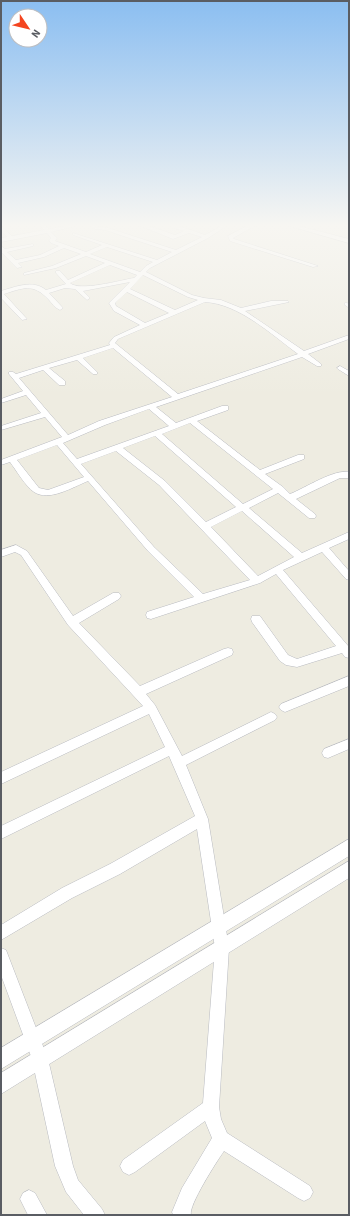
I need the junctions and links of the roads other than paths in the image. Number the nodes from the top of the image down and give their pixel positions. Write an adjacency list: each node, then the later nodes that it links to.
1 (67, 282): 6 (street)
2 (73, 282): 6 (street)
3 (110, 282): 7 (street)
4 (133, 282): 8 (street)
5 (156, 282): 12 (street)
6 (69, 284): 7 (street); 9 (street)
7 (78, 289): 11 (street)
8 (126, 289): 16 (street); 18 (street)
9 (45, 292): 10 (street); 14 (street)
10 (1, 293): 17 (street)
11 (87, 298)
12 (204, 300): 15 (street); 16 (street)
13 (286, 302): 15 (street)
14 (60, 308)
15 (240, 310): 21 (street)
16 (175, 313): 18 (street)
17 (24, 319)
18 (146, 326): 20 (street)
19 (349, 337): 21 (street)
20 (114, 346): 22 (street); 28 (street)
21 (303, 354): 23 (street); 28 (street)
22 (78, 357): 24 (street); 25 (street)
23 (319, 365)
24 (44, 368): 26 (street); 27 (street)
25 (95, 373)
26 (62, 383)
27 (27, 392): 29 (street); 32 (street)
28 (177, 397): 30 (street)
29 (1, 401)
30 (150, 406): 34 (street); 37 (street)
31 (225, 408): 33 (street)
32 (46, 414): 35 (street); 37 (street)
33 (191, 420): 34 (street); 44 (street)
34 (174, 426): 36 (street)
35 (1, 428)
36 (156, 433): 39 (street); 49 (street)
37 (67, 438): 38 (street)
38 (58, 442): 41 (street); 42 (street)
39 (117, 447): 42 (street); 51 (street)
40 (301, 457): 44 (street)
41 (12, 459): 43 (street); 46 (street)
42 (75, 462): 46 (street)
43 (1, 463)
44 (260, 473): 47 (street)
45 (349, 475): 48 (street)
46 (89, 478): 60 (street)
47 (280, 489): 48 (street); 49 (street)
48 (290, 498): 50 (street)
49 (242, 508): 51 (street); 55 (street)
50 (312, 516)
51 (205, 526): 58 (street)
52 (349, 535): 53 (street)
53 (323, 547): 55 (street); 57 (street)
54 (1, 554): 63 (street)
55 (300, 557): 56 (street)
56 (277, 569): 58 (street); 64 (street)
57 (349, 577)
58 (257, 580): 60 (street)
59 (116, 596): 63 (street)
60 (202, 599): 61 (street)
61 (151, 616)
62 (256, 619): 64 (street)
63 (72, 622): 67 (street)
64 (347, 651)
65 (228, 652): 67 (street)
66 (349, 681): 68 (street)
67 (138, 692): 69 (street)
68 (285, 707)
69 (151, 708): 72 (street); 75 (street)
70 (271, 717): 74 (street)
71 (349, 744): 73 (street)
72 (172, 749): 74 (street); 77 (street)
73 (328, 753)
74 (179, 763): 76 (street)
75 (1, 778)
76 (202, 819): 80 (street); 81 (street)
77 (1, 833)
78 (349, 847): 80 (street)
79 (349, 869): 82 (street)
80 (218, 926): 82 (street); 84 (street)
81 (1, 933)
82 (222, 948): 86 (street); 88 (street)
83 (1, 955): 84 (street)
84 (33, 1040): 85 (street); 86 (street)
85 (1, 1059)
86 (40, 1059): 87 (street); 94 (street)
87 (1, 1084)
88 (211, 1107): 89 (street); 90 (street)
89 (221, 1139): 91 (street); 95 (street)
90 (128, 1166)
91 (304, 1192)
92 (29, 1199): 93 (street)
93 (38, 1215)
94 (96, 1215)
95 (182, 1215)

